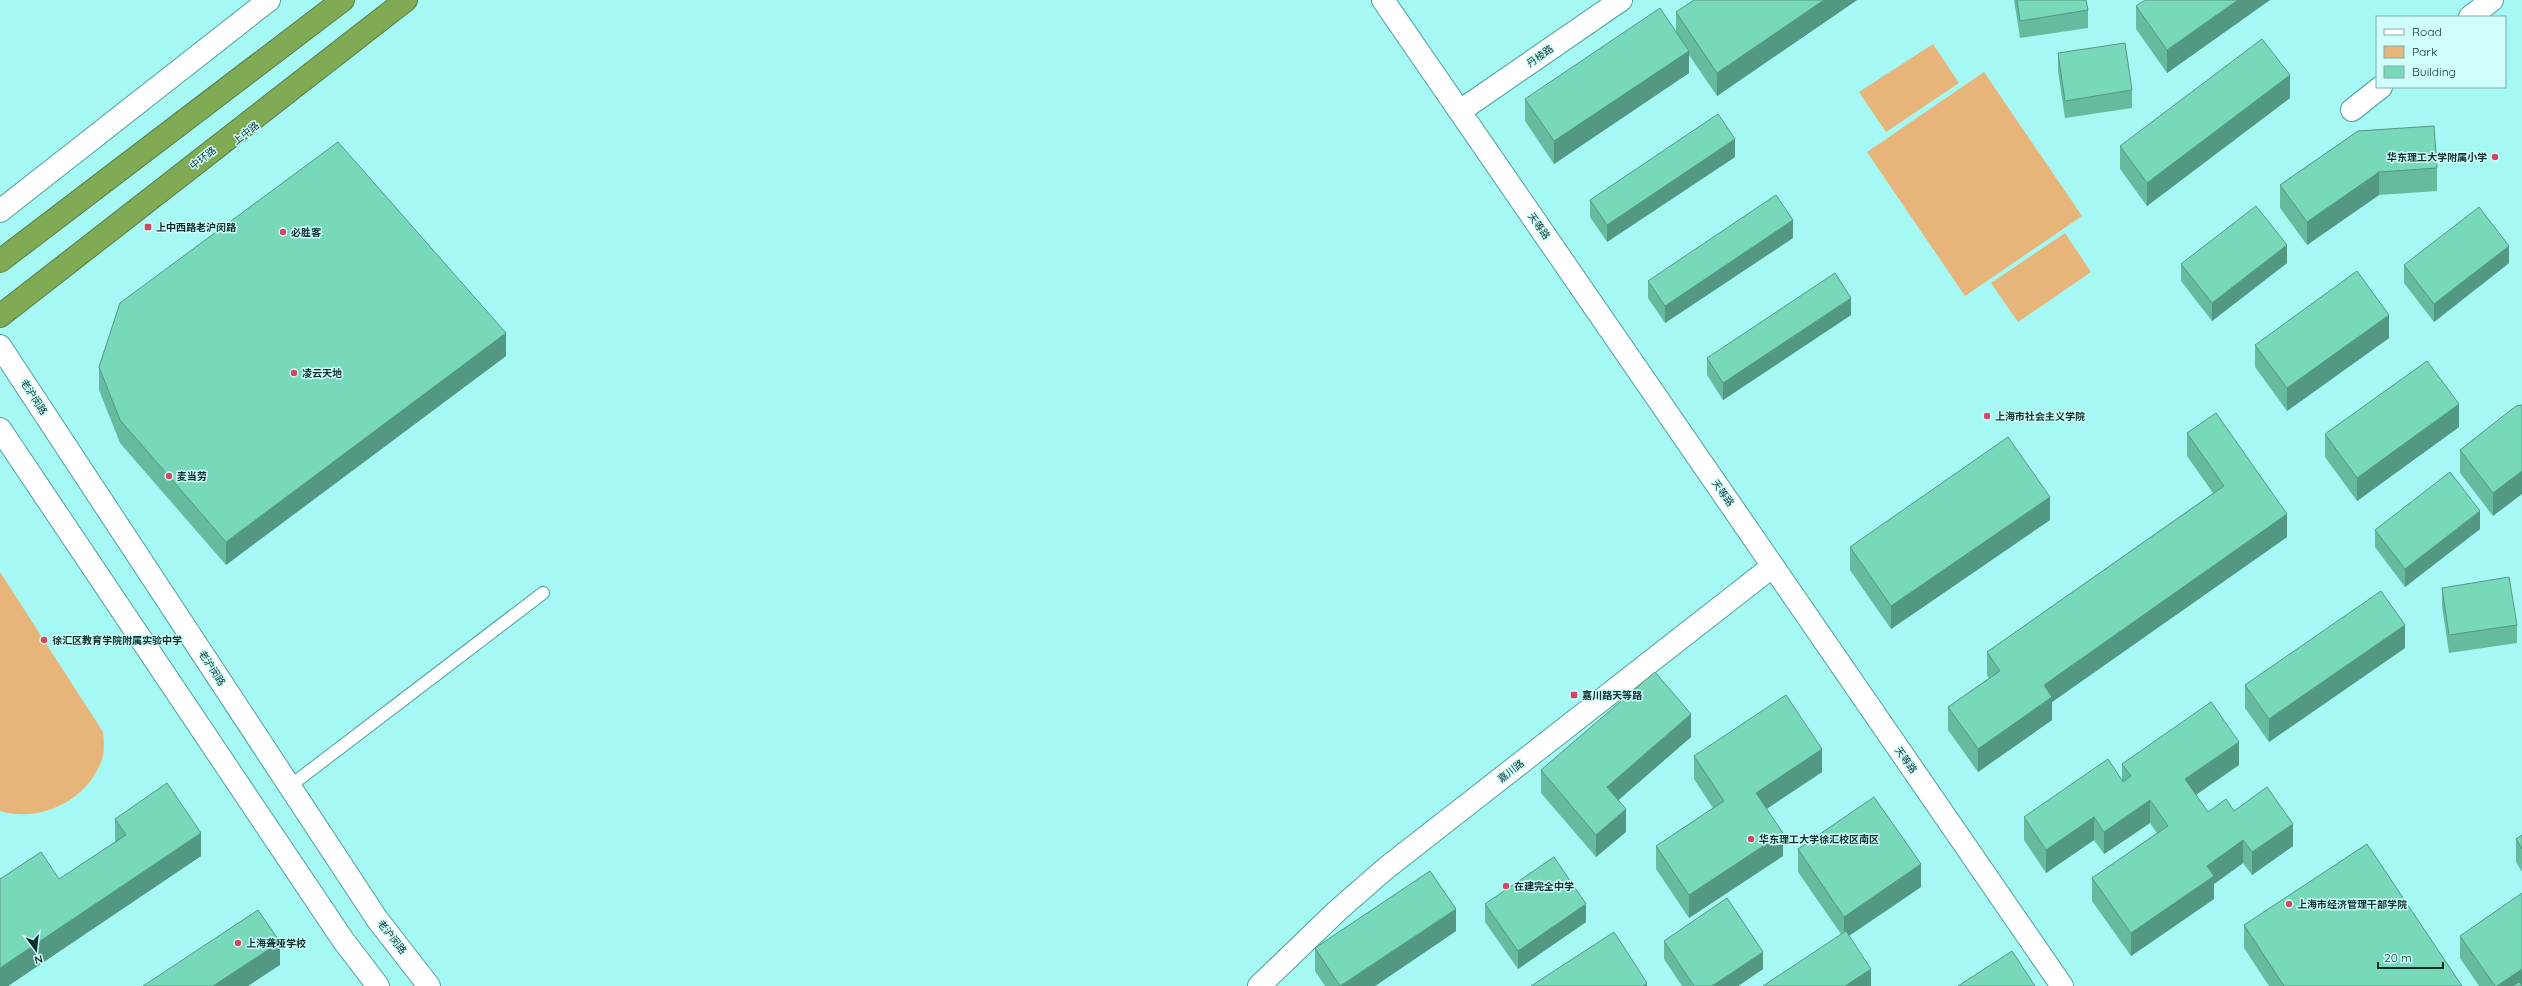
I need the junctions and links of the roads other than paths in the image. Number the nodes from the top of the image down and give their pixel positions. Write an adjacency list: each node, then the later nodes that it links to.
1 (268, 0): 12 (main road)
2 (343, 0): 13 (highway)
3 (406, 0): 14 (highway, 中环路)
4 (418, 0): 15 (main road, 上中路)
5 (1383, 0): 11 (main road, 天等路)
6 (1621, 0): 11 (main road, 丹棱路)
7 (2492, 0): 8 (main road)
8 (2471, 16)
9 (2380, 88): 10 (main road)
10 (2352, 110)
11 (1460, 111): 18 (main road, 天等路)
12 (0, 211)
13 (0, 261)
14 (0, 316)
15 (0, 328)
16 (0, 346): 20 (main road, 老沪闵路)
17 (0, 428): 21 (main road)
18 (1773, 566): 23 (main road, 嘉川路); 24 (main road, 天等路)
19 (542, 593): 20 (lane)
20 (290, 786): 22 (main road, 老沪闵路)
21 (378, 986)
22 (429, 986)
23 (1259, 986)
24 (2062, 986)

